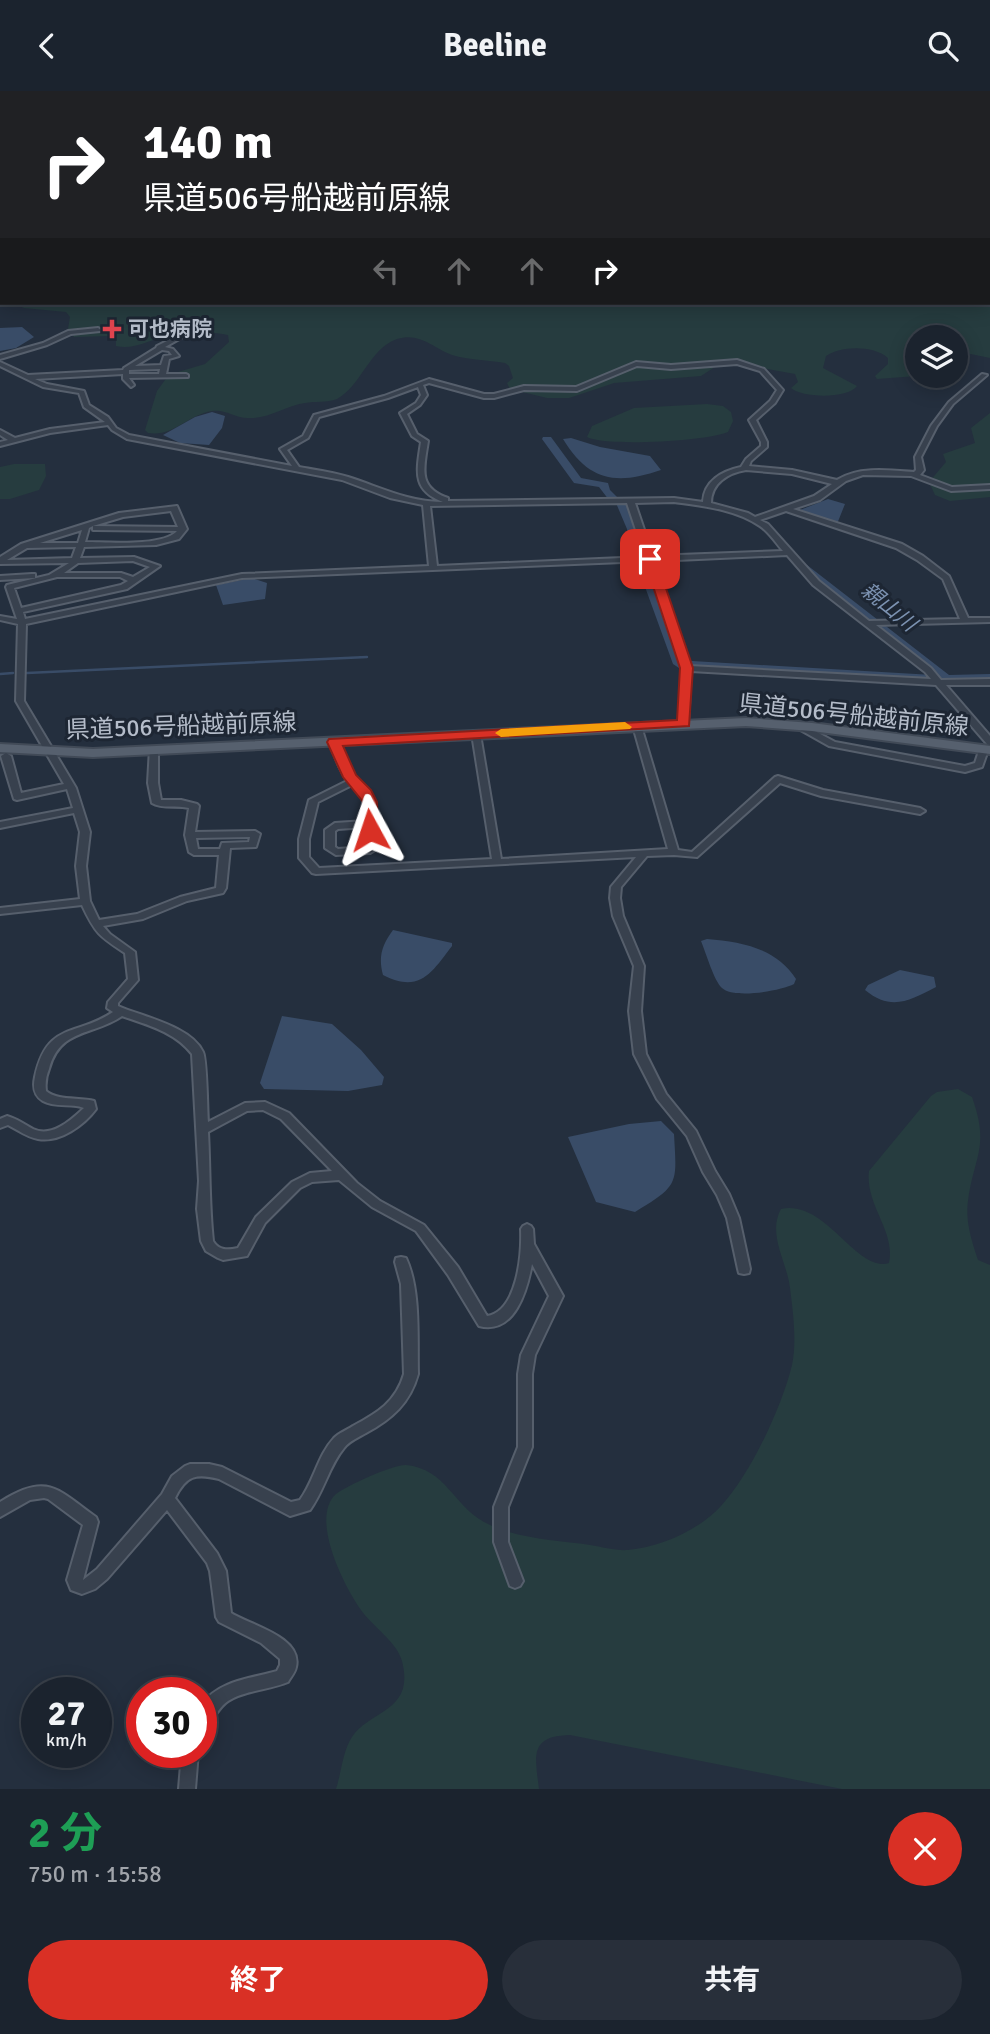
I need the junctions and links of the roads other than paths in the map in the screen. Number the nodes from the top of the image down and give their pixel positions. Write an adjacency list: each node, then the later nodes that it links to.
1 (98, 330): 4 (street)
2 (178, 337): 3 (street)
3 (162, 348): 6 (street); 7 (street)
4 (0, 357)
5 (0, 364): 9 (street)
6 (164, 367): 7 (street); 10 (street)
7 (126, 372): 9 (street); 10 (street); 11 (street)
8 (984, 375): 20 (street)
9 (27, 377): 14 (street)
10 (157, 379): 12 (street)
11 (131, 385)
12 (186, 385)
13 (420, 385): 18 (street); 19 (street); 25 (street)
14 (109, 422): 16 (street); 19 (street)
15 (0, 432): 16 (street)
16 (13, 440): 17 (street)
17 (0, 444)
18 (744, 468): 21 (street); 26 (street)
19 (296, 469): 24 (street)
20 (916, 475): 21 (street); 22 (street)
21 (836, 483): 27 (street)
22 (990, 487)
23 (630, 501): 25 (street); 26 (street); 35 (street)
24 (426, 504): 25 (street); 37 (street)
25 (453, 504)
26 (707, 504): 28 (street)
27 (786, 509): 28 (street); 45 (street)
28 (754, 520): 33 (street)
29 (86, 528): 30 (street); 30 (street); 31 (street); 32 (street)
30 (183, 529): 31 (street)
31 (80, 543): 32 (street); 34 (street)
32 (24, 546): 36 (street)
33 (790, 553): 35 (street); 47 (street)
34 (77, 559): 36 (street); 38 (street); 40 (street)
35 (650, 559): 37 (street); 48 (street)
36 (0, 561)
37 (433, 568): 41 (street)
38 (56, 575): 39 (street); 40 (street); 42 (street)
39 (0, 578)
40 (134, 582): 41 (street); 42 (street)
41 (144, 595): 46 (street)
42 (13, 606): 46 (street)
43 (0, 618): 46 (street)
44 (990, 620): 45 (street)
45 (965, 621): 47 (street)
46 (22, 622): 57 (street)
47 (872, 623): 49 (street)
48 (687, 668): 49 (street); 51 (street)
49 (939, 682): 50 (street); 56 (street)
50 (990, 682)
51 (684, 724): 52 (main road, 県道506号船越前原線); 53 (main road, 県道506号船越前原線)
52 (637, 726): 54 (main road, 県道506号船越前原線); 68 (street)
53 (800, 726): 56 (main road, 県道506号船越前原線); 56 (street)
54 (476, 734): 55 (main road, 県道506号船越前原線); 70 (street)
55 (334, 742): 58 (main road, 県道506号船越前原線); 60 (street)
56 (988, 747)
57 (50, 750): 58 (main road, 県道506号船越前原線); 59 (main road, 県道506号船越前原線); 61 (street)
58 (153, 750): 66 (street)
59 (3, 752): 61 (street)
60 (354, 781): 64 (street); 70 (street)
61 (69, 786): 62 (street)
62 (77, 810): 65 (street); 71 (street)
63 (920, 811): 68 (street)
64 (370, 824): 64 (street)
65 (0, 825)
66 (190, 835): 67 (street); 67 (street)
67 (224, 852): 73 (street)
68 (674, 852): 69 (street)
69 (644, 854): 70 (street); 81 (street)
70 (497, 862)
71 (85, 901): 72 (street); 73 (street)
72 (0, 911)
73 (96, 924): 74 (street)
74 (121, 1012): 75 (street); 76 (street)
75 (0, 1124)
76 (202, 1130): 77 (street); 77 (street)
77 (341, 1175): 79 (street)
78 (527, 1229): 79 (street)
79 (529, 1247): 84 (street)
80 (401, 1262): 82 (street)
81 (744, 1269)
82 (167, 1499): 83 (street); 85 (street)
83 (0, 1510)
84 (515, 1581)
85 (217, 1698)
86 (189, 1768): 87 (street)
87 (187, 1789)

